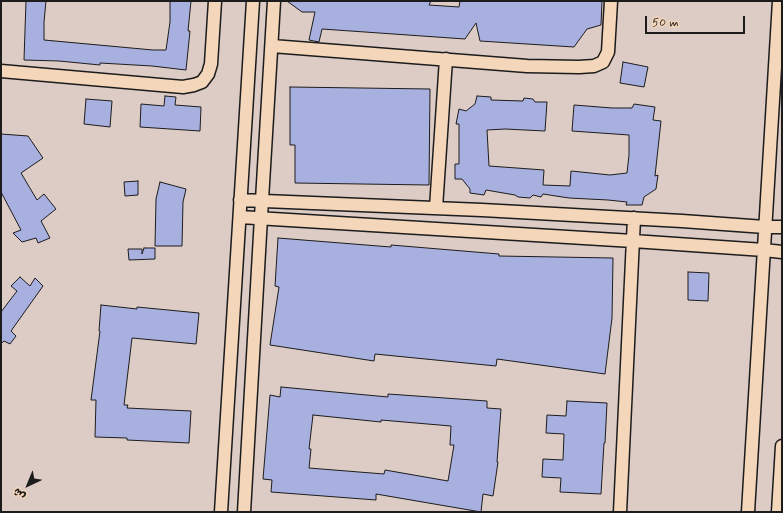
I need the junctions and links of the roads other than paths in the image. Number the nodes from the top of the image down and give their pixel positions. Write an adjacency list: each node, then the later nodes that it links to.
1 (215, 1): 8 (street)
2 (253, 1): 9 (street)
3 (274, 1): 6 (street)
4 (611, 1): 7 (street)
5 (779, 1): 15 (street)
6 (272, 46): 7 (street); 10 (street)
7 (446, 59): 11 (street)
8 (1, 71)
9 (240, 200): 10 (street); 12 (street)
10 (262, 200): 11 (street); 13 (street)
11 (436, 208): 14 (street)
12 (240, 217): 13 (street); 21 (street)
13 (261, 218): 17 (street); 22 (street)
14 (634, 218): 15 (street); 17 (street)
15 (765, 227): 16 (street); 18 (street)
16 (782, 228)
17 (633, 241): 18 (street); 23 (street)
18 (764, 250): 19 (street); 24 (street)
19 (782, 252)
20 (782, 446): 25 (street)
21 (221, 512)
22 (244, 512)
23 (620, 512)
24 (748, 512)
25 (778, 512)

